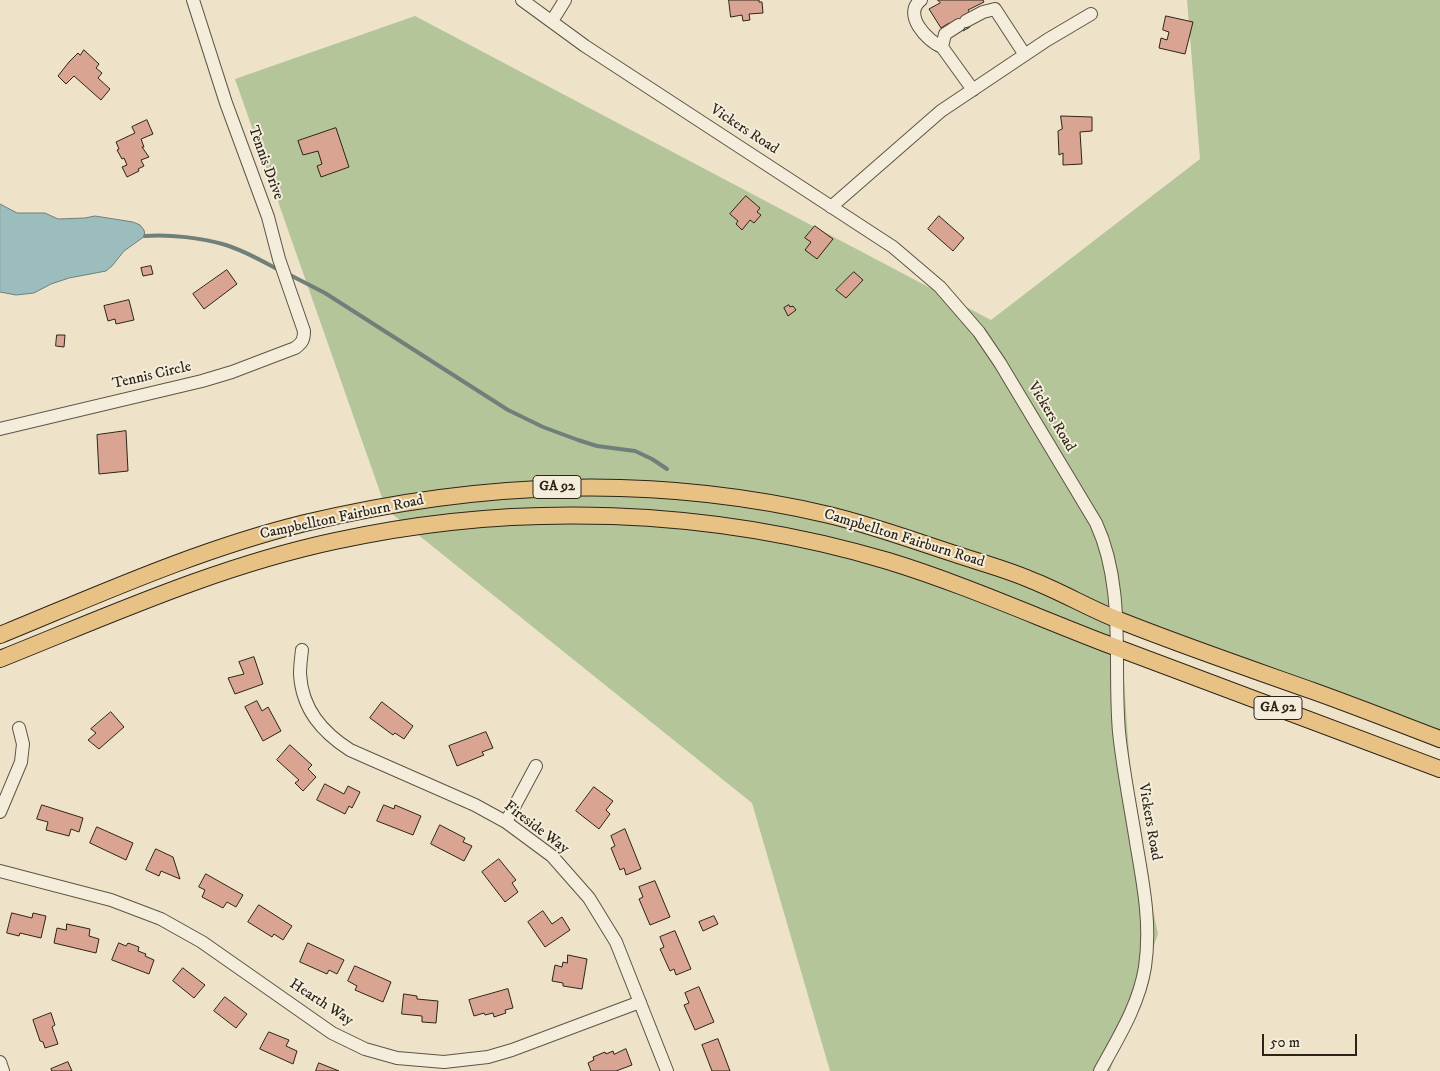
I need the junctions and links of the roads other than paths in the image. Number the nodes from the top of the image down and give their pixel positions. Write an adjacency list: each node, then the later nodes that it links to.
1 (193, 0): 12 (street, Tennis Drive)
2 (522, 0): 7 (street, Vickers Road)
3 (566, 0): 7 (street)
4 (921, 0): 8 (street)
5 (992, 4): 8 (street); 9 (street)
6 (1091, 14): 9 (street)
7 (552, 21): 11 (street, Vickers Road)
8 (942, 47): 10 (street)
9 (1025, 55): 10 (street)
10 (973, 90): 11 (street)
11 (831, 207): 14 (street, Vickers Road)
12 (304, 338): 13 (street, Tennis Circle)
13 (0, 429)
14 (1117, 619): 15 (main road, Campbellton Fairburn Road / GA 92); 16 (street, Vickers Road); 20 (main road, Campbellton Fairburn Road / GA 92)
15 (0, 635)
16 (1116, 647): 18 (main road, Campbellton Fairburn Road / GA 92); 22 (main road, Campbellton Fairburn Road / GA 92); 30 (street, Vickers Road)
17 (302, 650): 24 (street, Fireside Way)
18 (0, 659)
19 (19, 728): 23 (street)
20 (1440, 739)
21 (536, 766): 24 (street)
22 (1440, 768)
23 (0, 812)
24 (506, 822): 26 (street, Fireside Way)
25 (0, 871): 26 (street, Hearth Way)
26 (640, 1002): 29 (street, Fireside Way)
27 (0, 1062): 28 (street)
28 (3, 1071)
29 (667, 1071)
30 (1100, 1071)

